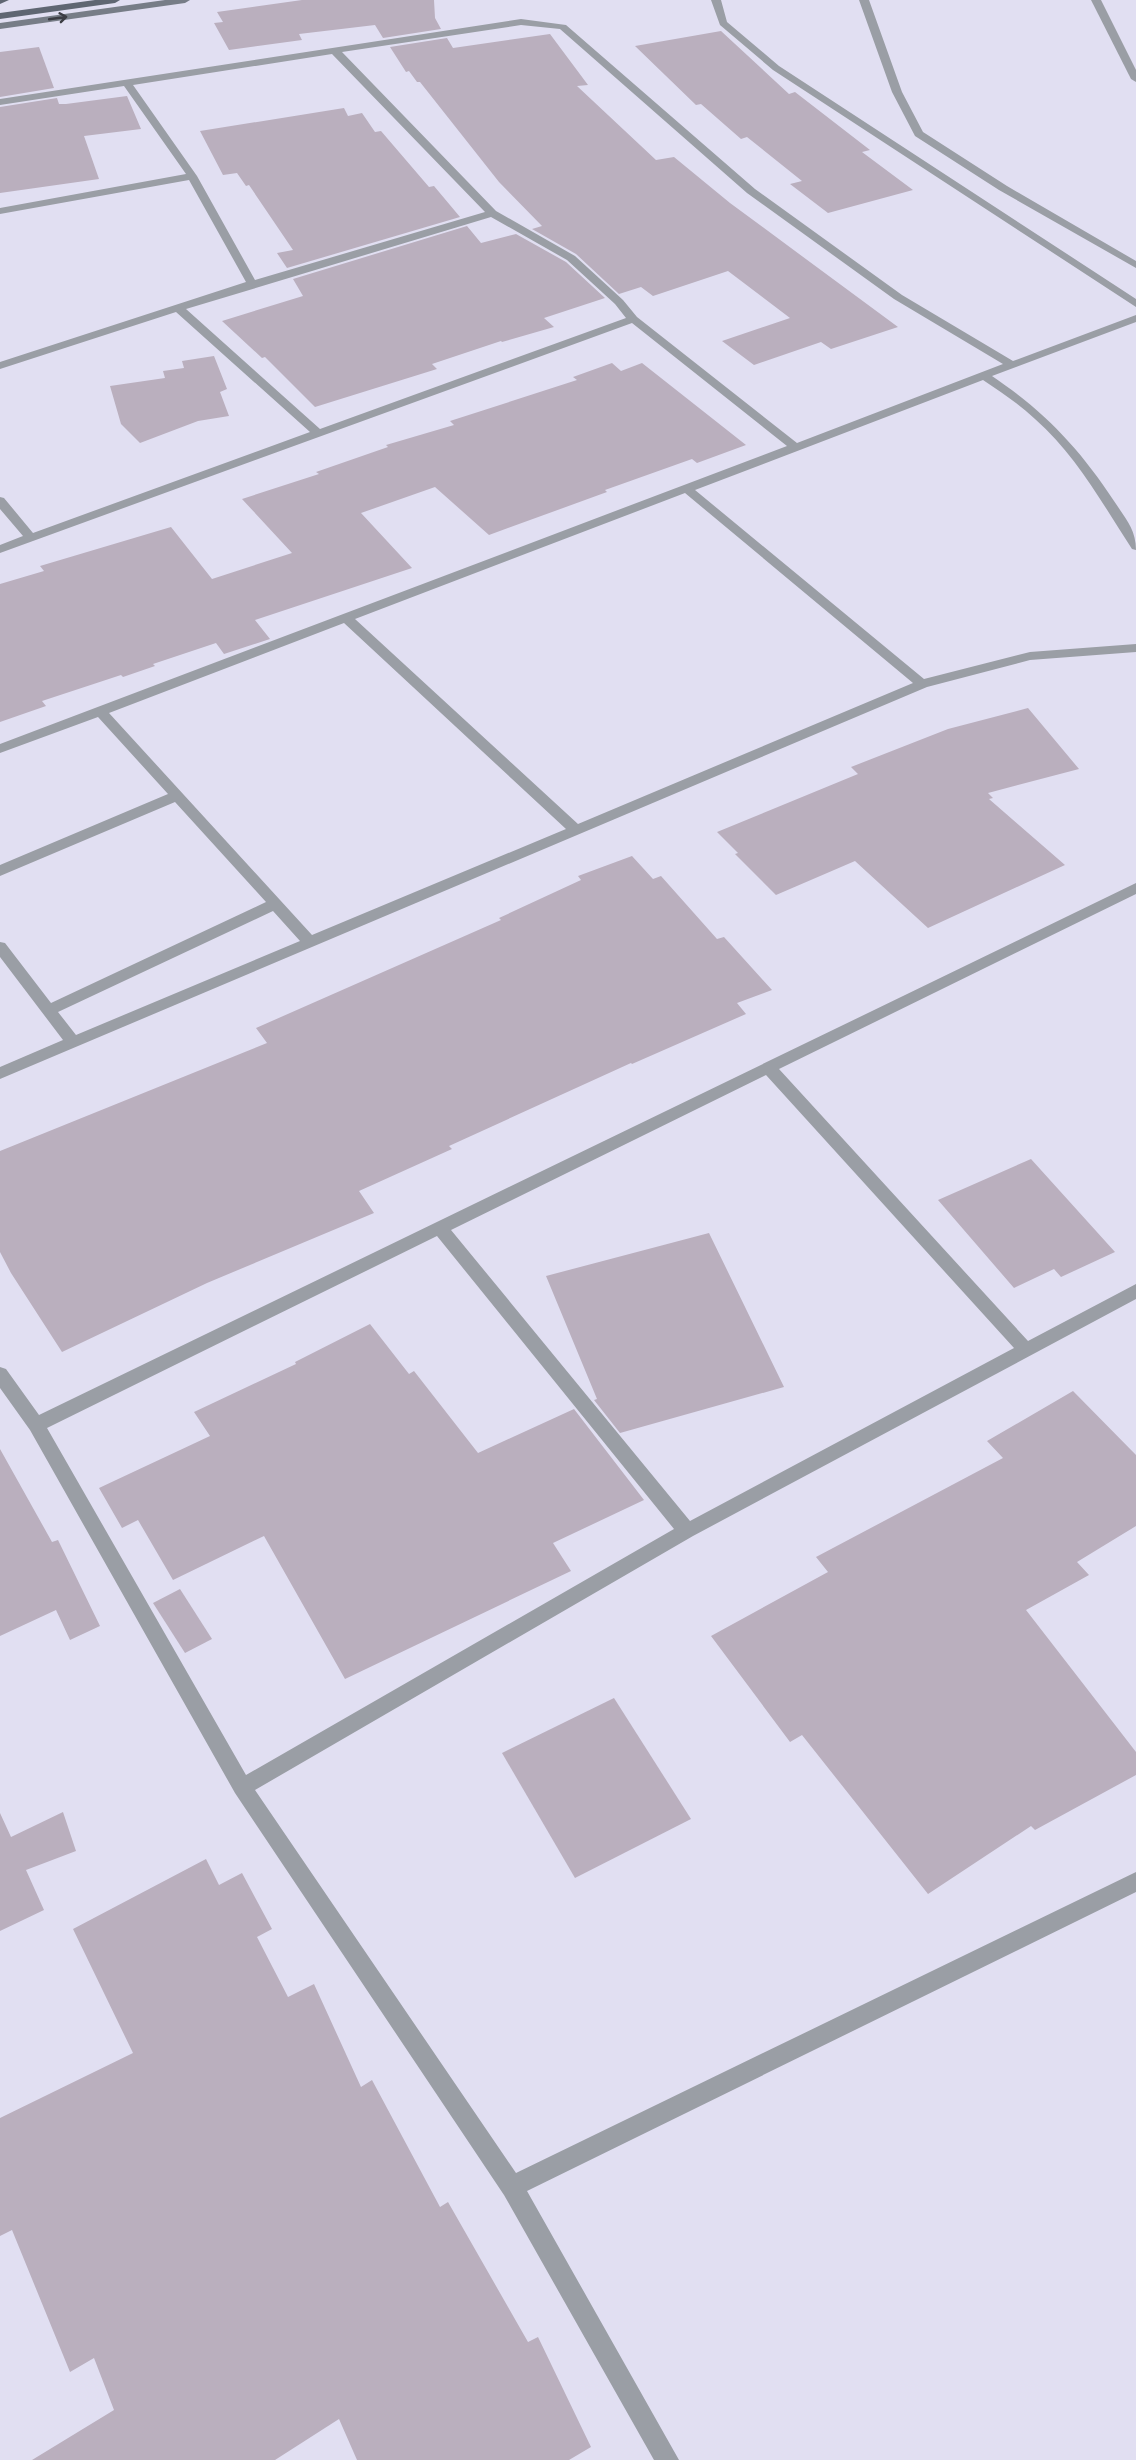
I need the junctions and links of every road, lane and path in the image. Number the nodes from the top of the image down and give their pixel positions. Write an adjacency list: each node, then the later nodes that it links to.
1 (116, 0): 6 (main road)
2 (185, 0): 7 (main road, one-way to 2)
3 (716, 0): 18 (street)
4 (864, 0): 16 (street)
5 (1096, 0): 9 (street)
6 (0, 16)
7 (0, 26)
8 (334, 50): 11 (street); 15 (street); 22 (street)
9 (1132, 65): 10 (street)
10 (1136, 79)
11 (126, 82): 12 (street); 13 (street)
12 (0, 102)
13 (192, 176): 14 (street); 17 (street)
14 (0, 211)
15 (492, 213): 17 (street); 21 (street)
16 (1136, 265)
17 (252, 284): 19 (street)
18 (1136, 304)
19 (178, 308): 23 (street); 25 (street)
20 (1136, 318): 22 (street)
21 (633, 319): 25 (street); 26 (street)
22 (1012, 365): 24 (street)
23 (0, 366)
24 (984, 376): 26 (street); 30 (street)
25 (318, 433): 29 (street)
26 (795, 448): 27 (street)
27 (687, 489): 32 (street); 34 (street)
28 (0, 501): 29 (street)
29 (31, 538): 31 (street)
30 (1136, 546)
31 (0, 549)
32 (346, 618): 35 (street); 38 (street)
33 (1136, 648): 34 (street)
34 (922, 684): 38 (street)
35 (100, 711): 36 (street); 37 (street)
36 (0, 749)
37 (177, 796): 39 (street); 41 (street)
38 (576, 830): 42 (street)
39 (0, 871)
40 (1136, 888): 46 (street)
41 (275, 904): 42 (street); 44 (street)
42 (310, 942): 45 (street)
43 (0, 947): 44 (street)
44 (49, 1010): 45 (street)
45 (73, 1042): 47 (street)
46 (768, 1067): 48 (street); 50 (street)
47 (0, 1073)
48 (440, 1228): 52 (street); 53 (street)
49 (1136, 1291): 50 (street)
50 (1026, 1350): 53 (street)
51 (0, 1374): 52 (street)
52 (36, 1425): 54 (street)
53 (687, 1531): 54 (street)
54 (242, 1787): 56 (street)
55 (1136, 1882): 56 (street)
56 (512, 2187): 57 (street)
57 (667, 2460)

